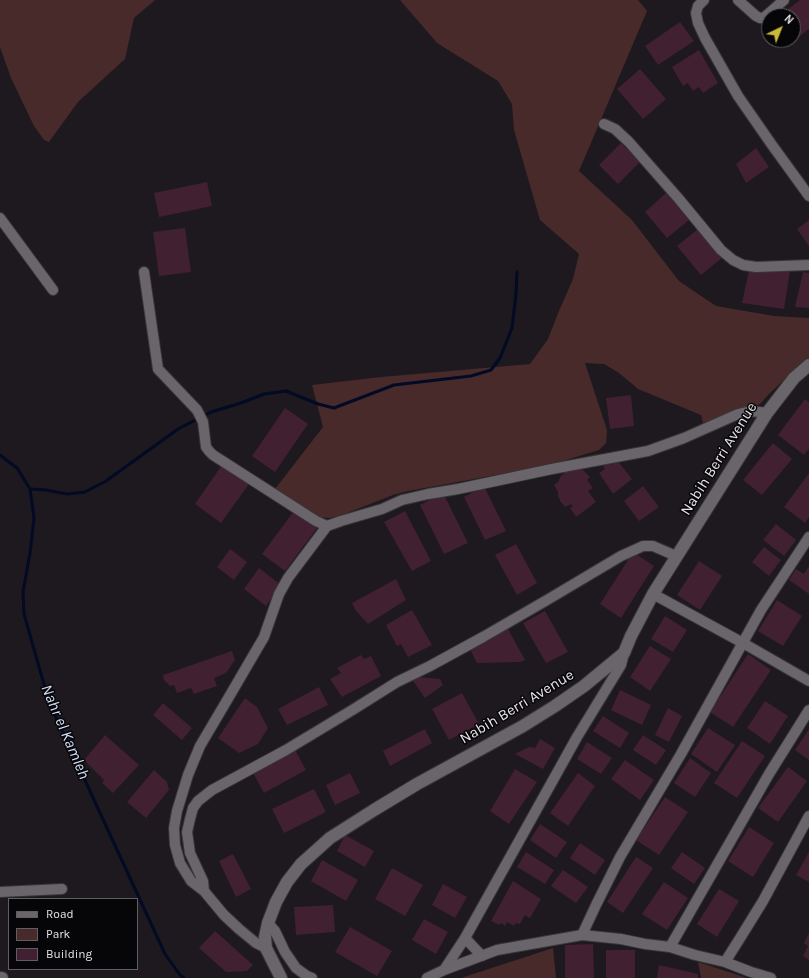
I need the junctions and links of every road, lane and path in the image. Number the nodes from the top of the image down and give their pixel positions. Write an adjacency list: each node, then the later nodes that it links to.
1 (704, 0): 5 (street)
2 (738, 0): 3 (street)
3 (784, 0)
4 (604, 124): 7 (street)
5 (809, 196)
6 (0, 218): 9 (street)
7 (809, 265)
8 (144, 272): 12 (street)
9 (53, 290)
10 (809, 365): 11 (street, Nabih Berri Avenue)
11 (767, 413): 12 (street); 14 (street, Nabih Berri Avenue)
12 (327, 526): 22 (street)
13 (809, 537): 16 (street)
14 (676, 556): 15 (street, Nabih Berri Avenue); 22 (street)
15 (653, 594): 16 (street); 17 (street, Nabih Berri Avenue)
16 (743, 643): 18 (street); 25 (street)
17 (624, 654): 24 (street, Nabih Berri Avenue); 26 (street)
18 (809, 681)
19 (809, 710): 27 (street)
20 (809, 816): 30 (street)
21 (62, 889): 23 (street)
22 (204, 891): 28 (street)
23 (0, 892)
24 (268, 923): 28 (street, Nabih Berri Avenue); 33 (street)
25 (582, 935): 27 (street); 29 (street)
26 (466, 938): 29 (street); 31 (street)
27 (670, 947): 30 (street)
28 (266, 948): 32 (street)
29 (482, 956): 31 (street)
30 (725, 962): 35 (street)
31 (444, 970): 34 (street)
32 (278, 972)
33 (312, 978)
34 (427, 978)
35 (771, 978)

